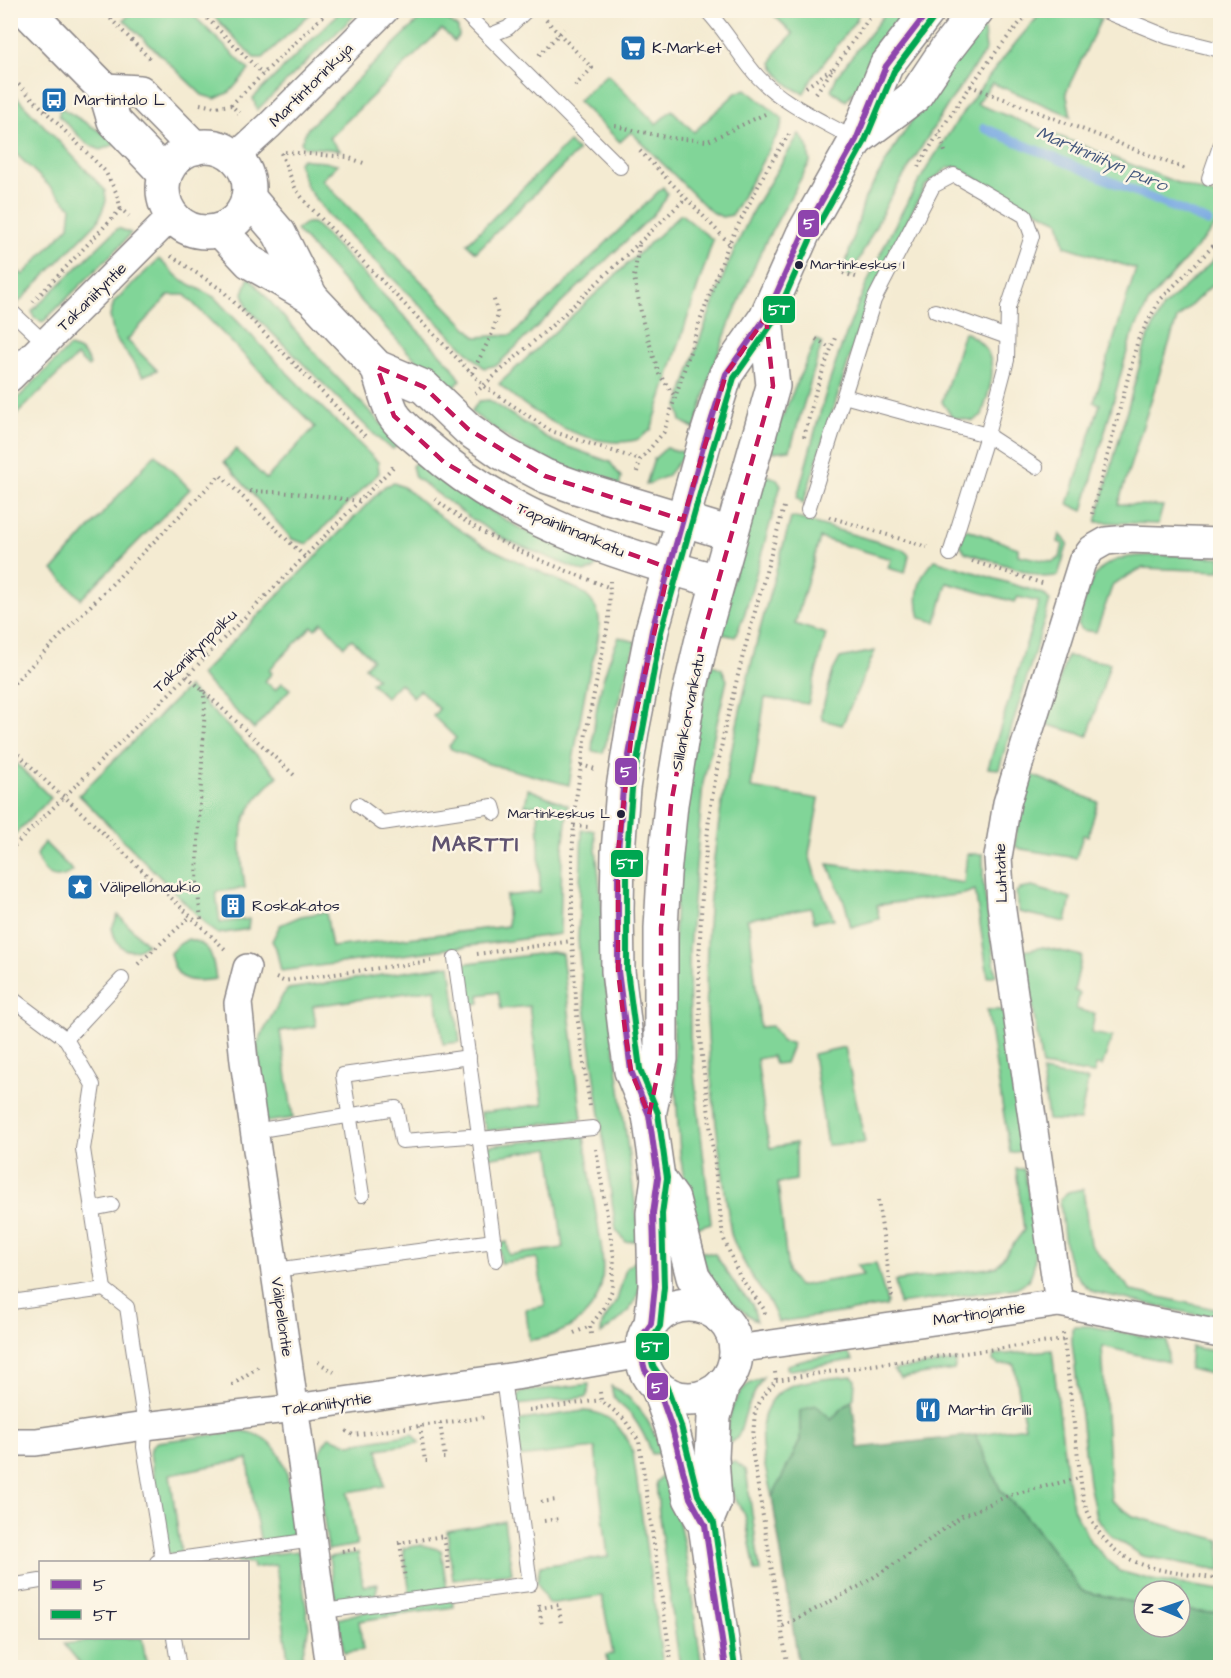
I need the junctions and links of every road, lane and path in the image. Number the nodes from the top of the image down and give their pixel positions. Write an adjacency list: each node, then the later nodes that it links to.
1 (26, 10): 26 (main road)
2 (102, 10): 14 (path)
3 (119, 10): 14 (path)
4 (199, 10): 22 (path)
5 (329, 10): 22 (path)
6 (386, 10): 33 (street, Martintorinkuja)
7 (462, 10): 17 (lane)
8 (527, 10): 17 (lane)
9 (706, 10): 29 (lane)
10 (929, 10): 34 (main road, Sillankorvankatu)
11 (977, 10): 34 (main road, Sillankorvankatu)
12 (1031, 10): 24 (path)
13 (1102, 10): 18 (lane)
14 (111, 19): 19 (path)
15 (564, 29): 16 (path)
16 (559, 34): 21 (path); 25 (path)
17 (488, 36): 21 (lane)
18 (1220, 48)
19 (159, 67)
20 (835, 67): 29 (path)
21 (523, 71): 41 (lane)
22 (263, 74): 30 (path)
23 (10, 76): 31 (path)
24 (970, 86): 43 (path); 44 (path)
25 (574, 87)
26 (105, 90): 37 (main road); 42 (main road)
27 (193, 99): 30 (path)
28 (54, 100): 31 (path)
29 (788, 101): 32 (path); 34 (lane)
30 (231, 105): 33 (path)
31 (45, 111): 47 (path)
32 (615, 126)
33 (260, 134): 38 (path); 39 (street, Martintorinkuja)
34 (856, 140): 61 (main road, Sillankorvankatu)
35 (633, 144): 46 (path)
36 (1221, 146): 44 (lane)
37 (195, 148): 39 (main road); 42 (main road)
38 (281, 152): 40 (path); 68 (path)
39 (235, 157): 45 (main road, Tapainlinnankatu)
40 (366, 164)
41 (620, 167)
42 (165, 174): 48 (main road)
43 (914, 174)
44 (1209, 178)
45 (248, 197): 49 (main road); 58 (main road, Tapainlinnankatu)
46 (686, 198): 51 (path); 52 (path)
47 (122, 209): 48 (path); 60 (path)
48 (161, 227): 49 (main road); 65 (street, Takaniityntie); 75 (path)
49 (220, 230): 58 (main road, Tapainlinnankatu)
50 (1221, 239): 91 (path)
51 (729, 243)
52 (639, 244): 70 (path); 71 (path)
53 (864, 268): 55 (path)
54 (843, 273): 55 (path)
55 (860, 278): 56 (path)
56 (856, 286)
57 (493, 296): 68 (path)
58 (311, 297): 67 (main road, Tapainlinnankatu)
59 (936, 311): 63 (lane)
60 (14, 314): 65 (lane)
61 (766, 317): 88 (main road, Sillankorvankatu); 89 (main road, Sillankorvankatu)
62 (837, 330): 66 (path)
63 (1007, 337): 72 (lane); 74 (lane)
64 (816, 339): 66 (path)
65 (45, 343): 69 (street, Takaniityntie)
66 (831, 349): 77 (path)
67 (377, 367): 73 (main road, Tapainlinnankatu); 76 (main road, Tapainlinnankatu)
68 (472, 373): 70 (path)
69 (10, 378)
70 (485, 387): 73 (path); 79 (path)
71 (674, 395)
72 (844, 396): 74 (lane); 87 (lane)
73 (450, 413): 88 (main road, Tapainlinnankatu)
74 (987, 435): 81 (lane); 92 (lane)
75 (370, 441)
76 (420, 441): 80 (path, Takaniitynpolku); 94 (main road, Tapainlinnankatu)
77 (801, 447)
78 (387, 457): 80 (path)
79 (640, 460)
80 (395, 466): 82 (path); 85 (path, Takaniitynpolku)
81 (1036, 467)
82 (403, 472)
83 (250, 491): 85 (path)
84 (428, 493): 96 (path)
85 (361, 501): 93 (path, Takaniitynpolku)
86 (785, 503): 136 (path)
87 (808, 510)
88 (683, 520): 89 (main road, Tapainlinnankatu); 94 (main road, Sillankorvankatu)
89 (731, 534): 95 (main road, Sillankorvankatu)
90 (1221, 542): 91 (street)
91 (1092, 549): 130 (street, Luhtatie)
92 (950, 554)
93 (304, 557): 97 (path, Takaniitynpolku); 98 (path)
94 (669, 568): 95 (main road, Tapainlinnankatu); 116 (main road, Sillankorvankatu)
95 (718, 582): 116 (main road, Sillankorvankatu)
96 (608, 588)
97 (187, 676): 99 (path); 102 (path, Takaniitynpolku)
98 (10, 687)
99 (203, 690): 101 (path); 107 (path)
100 (10, 746): 102 (path)
101 (295, 776)
102 (65, 797): 105 (path, Takaniitynpolku); 106 (path)
103 (358, 805): 104 (lane)
104 (495, 813)
105 (10, 850)
106 (190, 917): 110 (path); 111 (path)
107 (201, 919)
108 (572, 941): 109 (path)
109 (455, 958): 110 (path); 114 (lane)
110 (248, 968): 118 (street, Välipellontie)
111 (122, 979): 113 (lane)
112 (10, 997): 113 (lane)
113 (66, 1039): 124 (lane)
114 (469, 1057): 115 (lane); 119 (lane)
115 (349, 1115): 118 (lane); 119 (lane); 121 (lane)
116 (649, 1115): 120 (main road, Sillankorvankatu)
117 (593, 1128): 119 (lane)
118 (254, 1131): 127 (street, Välipellontie)
119 (480, 1139): 125 (lane)
120 (658, 1178): 131 (main road, Sillankorvankatu); 134 (main road, Sillankorvankatu)
121 (362, 1195)
122 (878, 1200): 132 (path)
123 (112, 1205): 124 (lane)
124 (92, 1209): 128 (lane)
125 (494, 1241): 126 (lane); 127 (lane)
126 (496, 1260)
127 (275, 1270): 142 (street, Välipellontie)
128 (104, 1289): 129 (lane); 144 (lane)
129 (10, 1290)
130 (1059, 1303): 132 (street, Martinojantie); 133 (street, Martinojantie); 135 (path)
131 (720, 1317): 134 (main road); 137 (main road)
132 (896, 1325): 136 (street, Martinojantie)
133 (1221, 1334)
134 (646, 1339): 138 (street, Takaniityntie); 141 (main road)
135 (1064, 1340): 139 (path); 149 (path)
136 (772, 1345): 137 (street, Martinojantie); 139 (path)
137 (736, 1349): 140 (main road)
138 (503, 1378): 142 (street, Takaniityntie); 157 (lane)
139 (776, 1380): 162 (path)
140 (723, 1384): 141 (main road); 150 (main road)
141 (658, 1388): 150 (main road)
142 (295, 1408): 144 (street, Takaniityntie); 151 (street, Välipellontie)
143 (440, 1423): 147 (path)
144 (146, 1426): 146 (street, Takaniityntie); 152 (lane)
145 (420, 1426): 148 (path)
146 (10, 1442)
147 (443, 1458)
148 (427, 1461)
149 (1079, 1478): 154 (path); 162 (path)
150 (705, 1525): 166 (main road)
151 (313, 1540): 153 (lane); 160 (street, Välipellontie)
152 (161, 1561)
153 (168, 1561)
154 (1221, 1579)
155 (39, 1581): 156 (lane)
156 (10, 1586)
157 (452, 1594): 158 (lane); 158 (path)
158 (409, 1600): 160 (lane)
159 (539, 1608): 161 (path)
160 (323, 1611): 165 (street, Välipellontie)
161 (561, 1624)
162 (783, 1626): 167 (path)
163 (174, 1639): 164 (lane)
164 (179, 1668)
165 (330, 1668)
166 (726, 1668)
167 (788, 1668)

